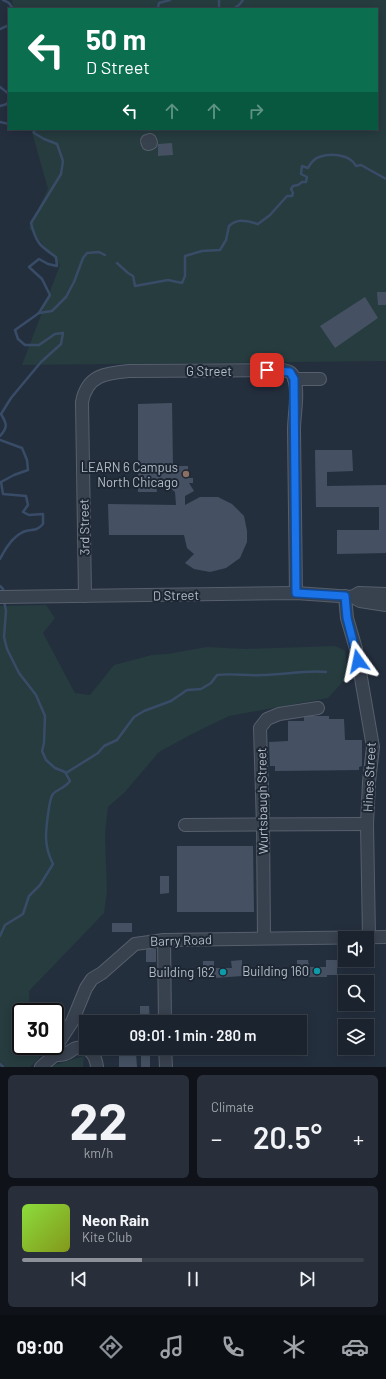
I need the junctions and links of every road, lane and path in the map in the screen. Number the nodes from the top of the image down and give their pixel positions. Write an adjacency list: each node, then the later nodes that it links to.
1 (129, 371): 2 (street, G Street); 6 (street, 3rd Street)
2 (294, 379): 3 (street); 4 (street)
3 (320, 379)
4 (296, 593): 6 (street, D Street); 7 (street, D Street)
5 (386, 594): 7 (street, D Street)
6 (85, 596): 8 (street, D Street)
7 (349, 596): 9 (street, D Street); 11 (street, Hines Street)
8 (0, 597)
9 (386, 605)
10 (318, 708): 13 (street, Wurtsbaugh Street)
11 (366, 824): 13 (street); 14 (street, Hines Street)
12 (186, 825): 13 (street)
13 (263, 826): 18 (street, Wurtsbaugh Street)
14 (369, 931)
15 (338, 937): 18 (street, Barry Road)
16 (374, 937): 17 (street, Barry Road)
17 (386, 937)
18 (264, 938): 19 (street, Barry Road)
19 (164, 940): 20 (street); 21 (street, Barry Road)
20 (165, 1015)
21 (64, 1034)
22 (64, 1054): 26 (street)
23 (55, 1055): 25 (street, Barry Road)
24 (165, 1055): 27 (street)
25 (43, 1065)
26 (97, 1067)
27 (166, 1067)

